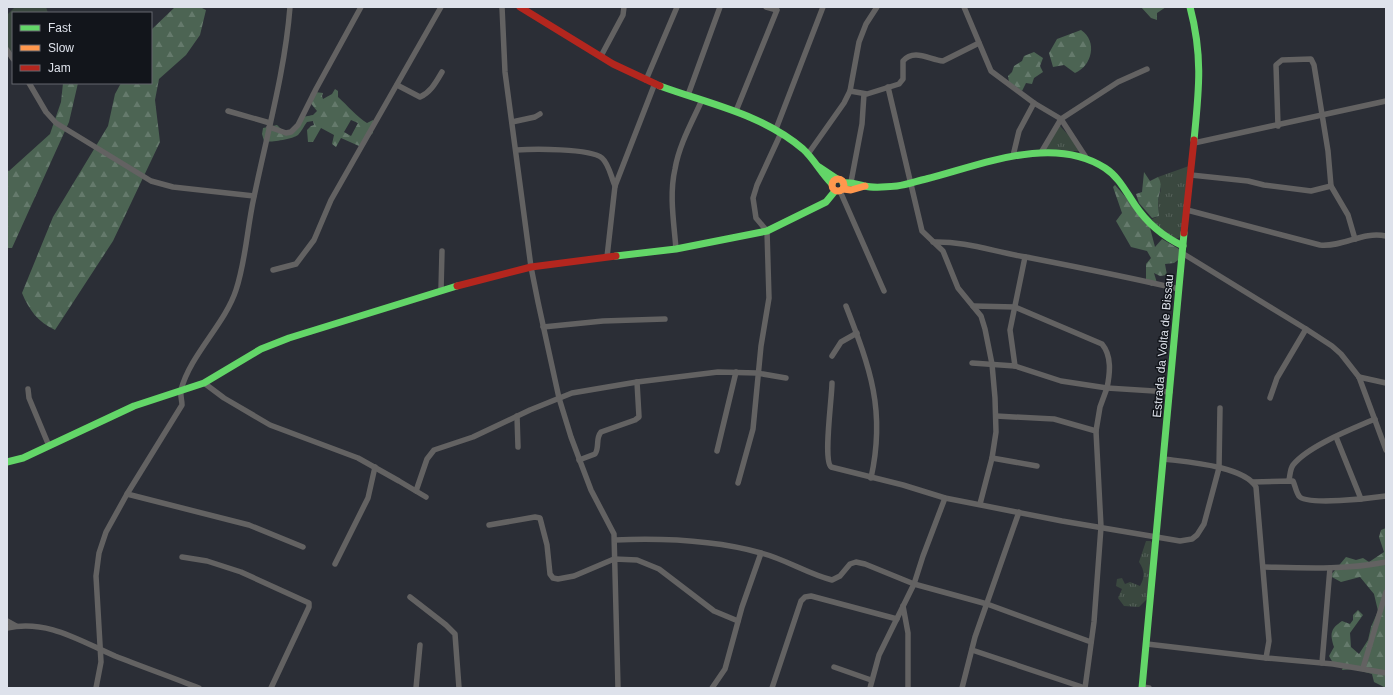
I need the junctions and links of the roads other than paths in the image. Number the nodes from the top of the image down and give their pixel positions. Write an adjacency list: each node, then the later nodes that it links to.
1 (290, 7): 36 (street)
2 (362, 7): 36 (street)
3 (441, 7): 22 (street)
4 (502, 7): 35 (street)
5 (520, 7): 16 (street)
6 (624, 7): 16 (street)
7 (677, 7): 19 (street)
8 (720, 7): 26 (street)
9 (766, 7): 14 (street)
10 (823, 7): 38 (street)
11 (877, 7): 24 (street)
12 (964, 7): 15 (street)
13 (1190, 7): 39 (street, Estrada da Volta de Bissau)
14 (778, 9): 31 (street)
15 (979, 43): 23 (street); 29 (street)
16 (601, 56): 19 (street)
17 (1147, 69): 34 (street)
18 (442, 72): 22 (street)
19 (646, 80): 20 (street)
20 (655, 83): 26 (street); 48 (street)
21 (31, 84): 52 (street)
22 (397, 85): 64 (street)
23 (888, 87): 25 (street); 47 (street)
24 (850, 91): 25 (street); 42 (street)
25 (864, 94): 46 (street)
26 (688, 95): 27 (street)
27 (702, 100): 31 (street); 58 (street)
28 (1386, 101): 33 (street)
29 (1034, 103): 34 (street); 43 (street)
30 (228, 111): 36 (street)
31 (736, 111): 38 (street)
32 (540, 114): 35 (street)
33 (1322, 116): 37 (street); 37 (street); 51 (street)
34 (1062, 119): 41 (street); 44 (street)
35 (512, 122): 40 (street)
36 (270, 125): 52 (street)
37 (1278, 126): 39 (street)
38 (779, 131): 42 (street); 54 (street)
39 (1194, 143): 45 (street, Estrada da Volta de Bissau)
40 (516, 150): 48 (street); 63 (street)
41 (1042, 151): 43 (street); 44 (street)
42 (808, 154): 49 (street)
43 (1013, 156): 47 (street)
44 (1087, 159): 59 (street)
45 (1191, 175): 51 (street); 53 (street, Estrada da Volta de Bissau)
46 (852, 182): 49 (street); 50 (street)
47 (910, 183): 50 (street); 57 (street)
48 (615, 186): 61 (street)
49 (838, 186): 50 (street); 54 (street); 67 (street)
50 (865, 186)
51 (1331, 186): 56 (street)
52 (254, 196): 89 (street)
53 (1187, 210): 56 (street); 59 (street, Estrada da Volta de Bissau)
54 (767, 231): 58 (street); 80 (street)
55 (1386, 236): 56 (street)
56 (1355, 239)
57 (933, 242): 62 (street); 69 (street)
58 (676, 249): 61 (street)
59 (1183, 250): 65 (street, Estrada da Volta de Bissau); 73 (street)
60 (442, 251): 66 (street)
61 (607, 257): 63 (street)
62 (1025, 257): 65 (street); 70 (street)
63 (532, 268): 66 (street); 72 (street)
64 (273, 270)
65 (1179, 289): 90 (street, Estrada da Volta de Bissau)
66 (441, 290): 84 (street)
67 (884, 291)
68 (846, 306): 74 (street)
69 (973, 306): 70 (street); 77 (street)
70 (1015, 307): 78 (street); 87 (street)
71 (665, 319): 72 (street)
72 (543, 327): 91 (street)
73 (1306, 329): 81 (street); 92 (street)
74 (857, 333): 75 (street); 110 (street)
75 (832, 356)
76 (972, 363): 77 (street)
77 (992, 364): 78 (street); 95 (street)
78 (1015, 366): 87 (street)
79 (736, 372): 80 (street); 83 (street); 102 (street)
80 (758, 373): 82 (street); 113 (street)
81 (1359, 377): 86 (street); 96 (street)
82 (786, 378)
83 (637, 382): 91 (street); 105 (street)
84 (204, 383): 89 (street); 108 (street)
85 (832, 383): 110 (street)
86 (1386, 383)
87 (1107, 388): 90 (street); 97 (street)
88 (28, 389): 99 (street)
89 (180, 391): 99 (street); 115 (street)
90 (1170, 392): 104 (street, Estrada da Volta de Bissau)
91 (559, 398): 94 (street); 105 (street)
92 (1270, 398)
93 (1220, 408): 109 (street)
94 (517, 416): 100 (street); 114 (street)
95 (996, 416): 97 (street); 103 (street)
96 (1375, 419): 98 (street); 101 (street)
97 (1096, 431): 123 (street)
98 (1336, 437): 111 (street); 119 (street)
99 (49, 446): 106 (street)
100 (518, 447)
101 (1386, 450)
102 (717, 452)
103 (992, 458): 107 (street); 120 (street)
104 (1164, 459): 109 (street); 124 (street, Estrada da Volta de Bissau)
105 (579, 460): 125 (street)
106 (7, 462)
107 (1037, 466)
108 (375, 467): 114 (street); 131 (street)
109 (1219, 468): 112 (street); 124 (street)
110 (871, 478): 118 (street)
111 (1289, 480): 112 (street); 119 (street)
112 (1253, 482): 132 (street)
113 (738, 483)
114 (416, 491): 117 (street)
115 (127, 494): 126 (street); 147 (street)
116 (1386, 496): 119 (street)
117 (426, 498)
118 (945, 498): 120 (street); 134 (street)
119 (1361, 499)
120 (980, 504): 121 (street)
121 (1019, 512): 123 (street); 137 (street)
122 (489, 525): 129 (street)
123 (1101, 527): 124 (street); 144 (street)
124 (1157, 538): 145 (street, Estrada da Volta de Bissau)
125 (615, 540): 127 (street); 129 (street)
126 (303, 547)
127 (761, 553): 134 (street); 141 (street)
128 (182, 557): 157 (street)
129 (614, 559): 141 (street); 160 (street)
130 (1386, 562): 133 (street)
131 (335, 564)
132 (1264, 567): 133 (street); 149 (street)
133 (1330, 568): 150 (street)
134 (914, 584): 137 (street); 138 (street)
135 (1386, 592): 152 (street)
136 (410, 597): 159 (street)
137 (987, 604): 144 (street); 148 (street)
138 (903, 606): 139 (street); 164 (street)
139 (897, 619): 154 (street); 162 (street)
140 (7, 621): 142 (street)
141 (738, 621): 161 (street)
142 (16, 626): 143 (street); 147 (street)
143 (7, 628)
144 (1091, 642): 166 (street)
145 (1147, 644): 149 (street); 167 (street, Estrada da Volta de Bissau)
146 (420, 645): 158 (street)
147 (100, 649): 155 (street); 156 (street)
148 (972, 650): 165 (street); 166 (street)
149 (1266, 658): 150 (street)
150 (1322, 663): 152 (street)
151 (834, 667): 154 (street)
152 (1363, 668): 153 (street)
153 (1386, 673)
154 (872, 680): 163 (street)
155 (96, 688)
156 (199, 688)
157 (271, 688)
158 (416, 688)
159 (459, 688)
160 (618, 688)
161 (712, 688)
162 (772, 688)
163 (870, 688)
164 (908, 688)
165 (962, 688)
166 (1085, 688)
167 (1145, 688)

